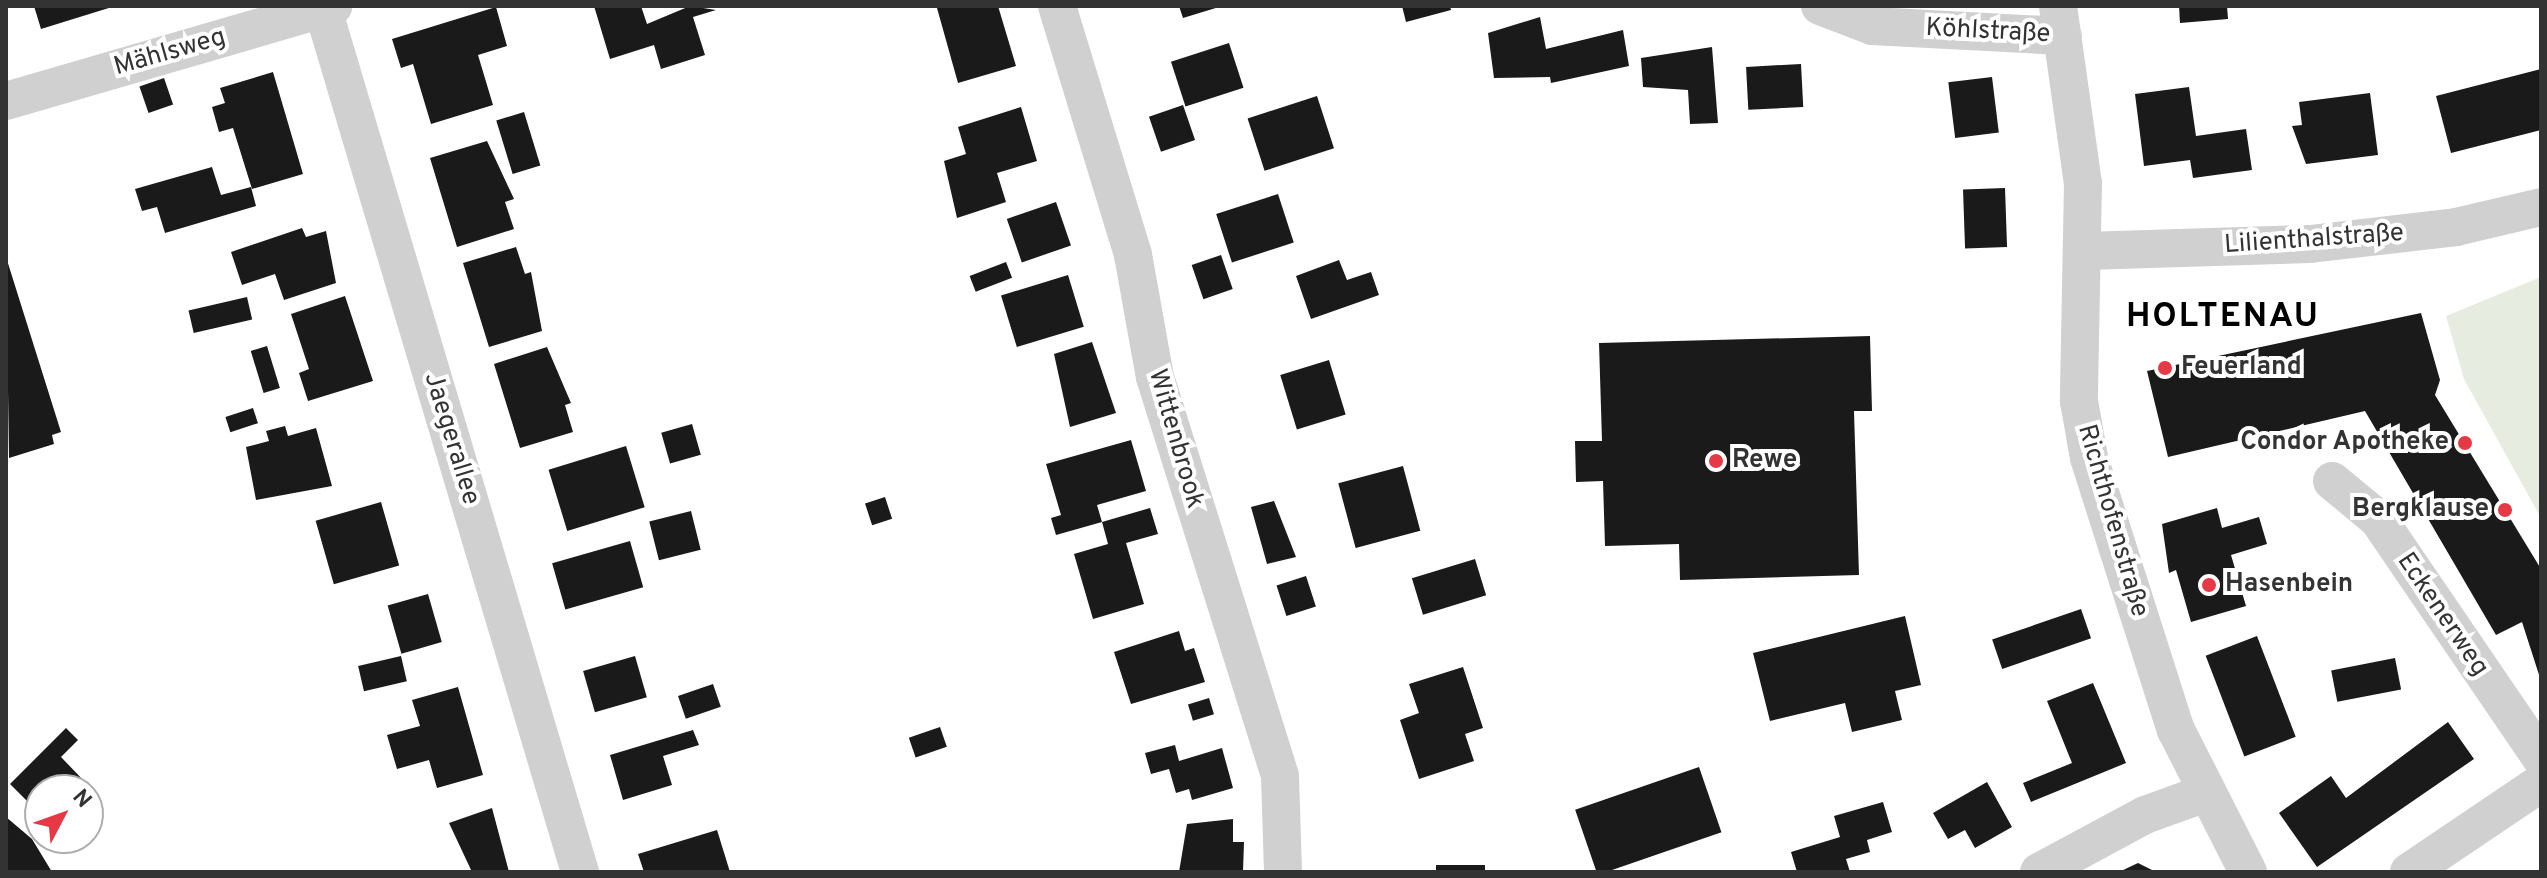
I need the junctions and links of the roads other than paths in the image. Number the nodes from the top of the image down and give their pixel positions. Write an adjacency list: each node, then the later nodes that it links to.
1 (1057, 6): 13 (street, Wittenbrook)
2 (1820, 6): 4 (street, Köhlstraße)
3 (326, 7): 5 (street, Mählsweg); 12 (street, Jaegerallee)
4 (2061, 21): 7 (street, Richthofenstraße)
5 (6, 101)
6 (2541, 207): 7 (street, Lilienthalstraße)
7 (2085, 251): 11 (street, Richthofenstraße)
8 (2332, 481): 9 (street, Eckenerweg)
9 (2541, 758)
10 (2541, 783): 16 (street)
11 (2203, 794): 14 (street); 15 (street, Richthofenstraße)
12 (580, 872)
13 (1283, 872)
14 (2039, 872)
15 (2248, 872)
16 (2409, 872)

